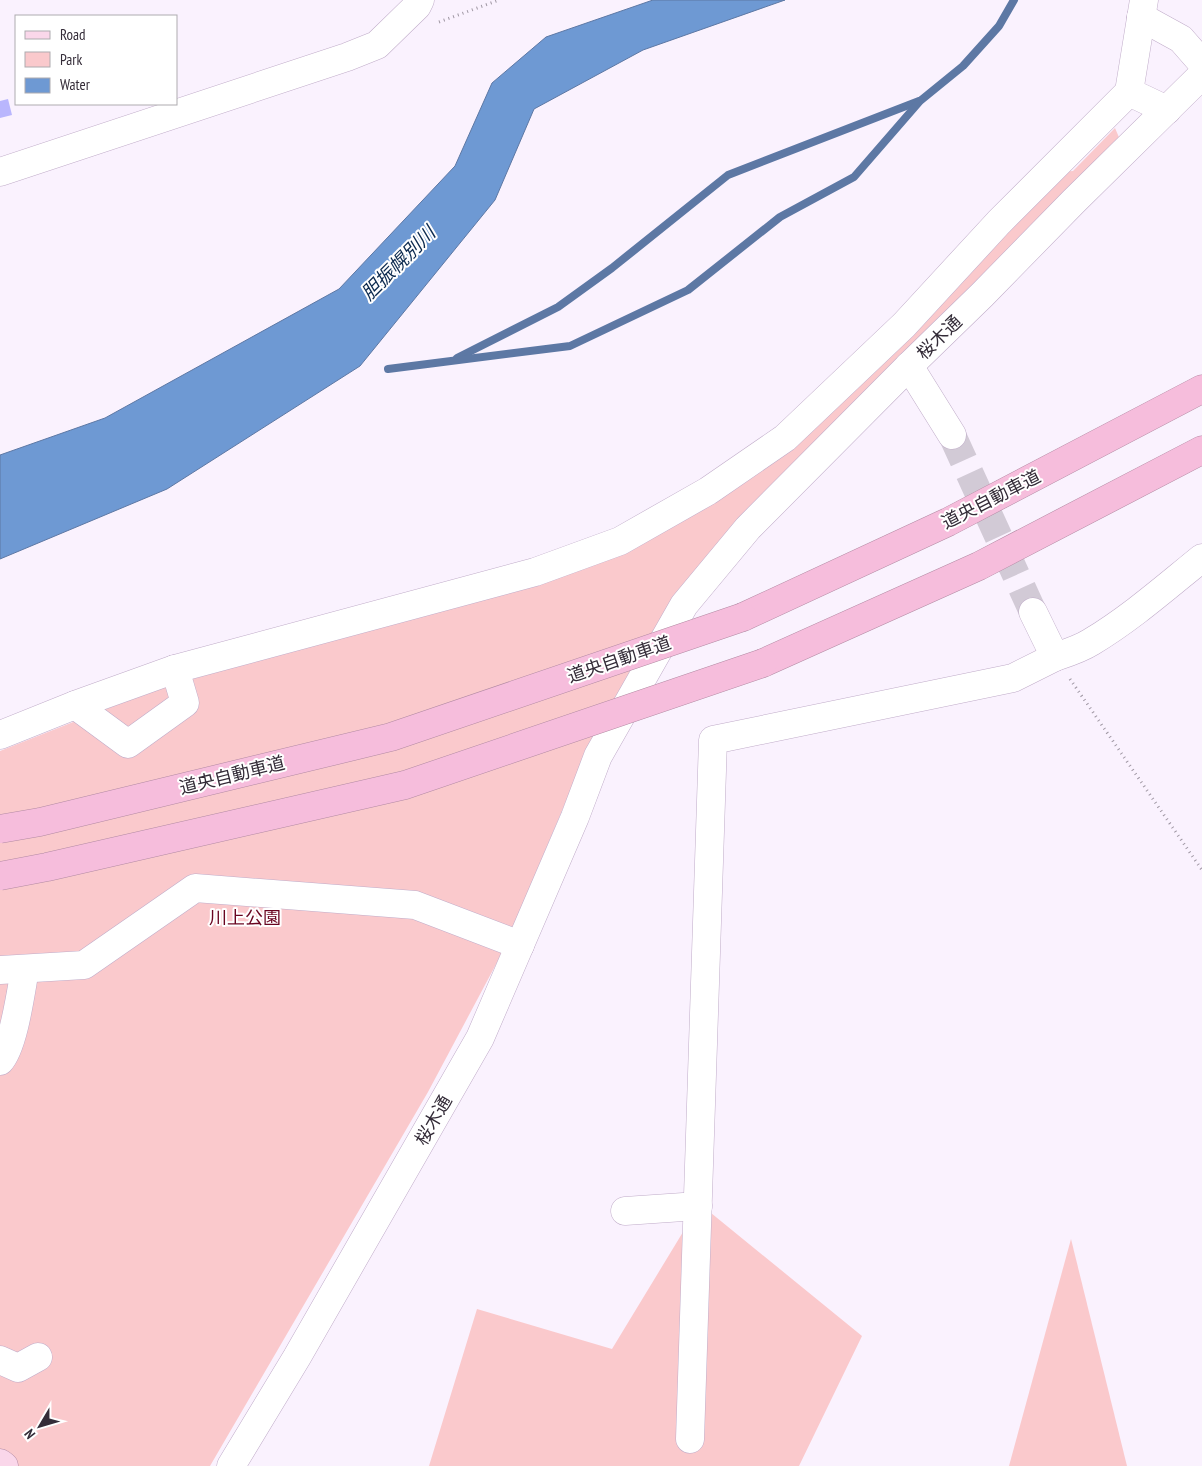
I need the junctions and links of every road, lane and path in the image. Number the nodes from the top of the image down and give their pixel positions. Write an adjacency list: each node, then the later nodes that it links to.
1 (420, 0): 7 (street)
2 (1143, 9): 3 (street); 5 (street)
3 (1202, 64)
4 (1202, 75): 6 (street, 桜木通)
5 (1129, 92): 6 (street); 15 (street)
6 (1167, 110): 8 (street, 桜木通)
7 (0, 172)
8 (909, 366): 10 (street); 21 (street, 桜木通)
9 (1202, 389): 18 (highway, 道央自動車道, bridge)
10 (952, 435)
11 (1202, 450): 20 (highway, bridge)
12 (1202, 558): 14 (street)
13 (1033, 612): 14 (street)
14 (1055, 658): 19 (path); 24 (street)
15 (175, 669): 16 (street); 16 (street)
16 (75, 705): 17 (street)
17 (0, 735)
18 (0, 829)
19 (1202, 870)
20 (0, 876)
21 (520, 945): 22 (street); 31 (street, 桜木通)
22 (13, 969): 23 (street)
23 (0, 1061)
24 (698, 1206): 25 (street); 28 (street)
25 (624, 1211)
26 (38, 1357): 27 (street)
27 (0, 1360)
28 (690, 1439)
29 (0, 1463): 30 (main road)
30 (4, 1466)
31 (231, 1466)

